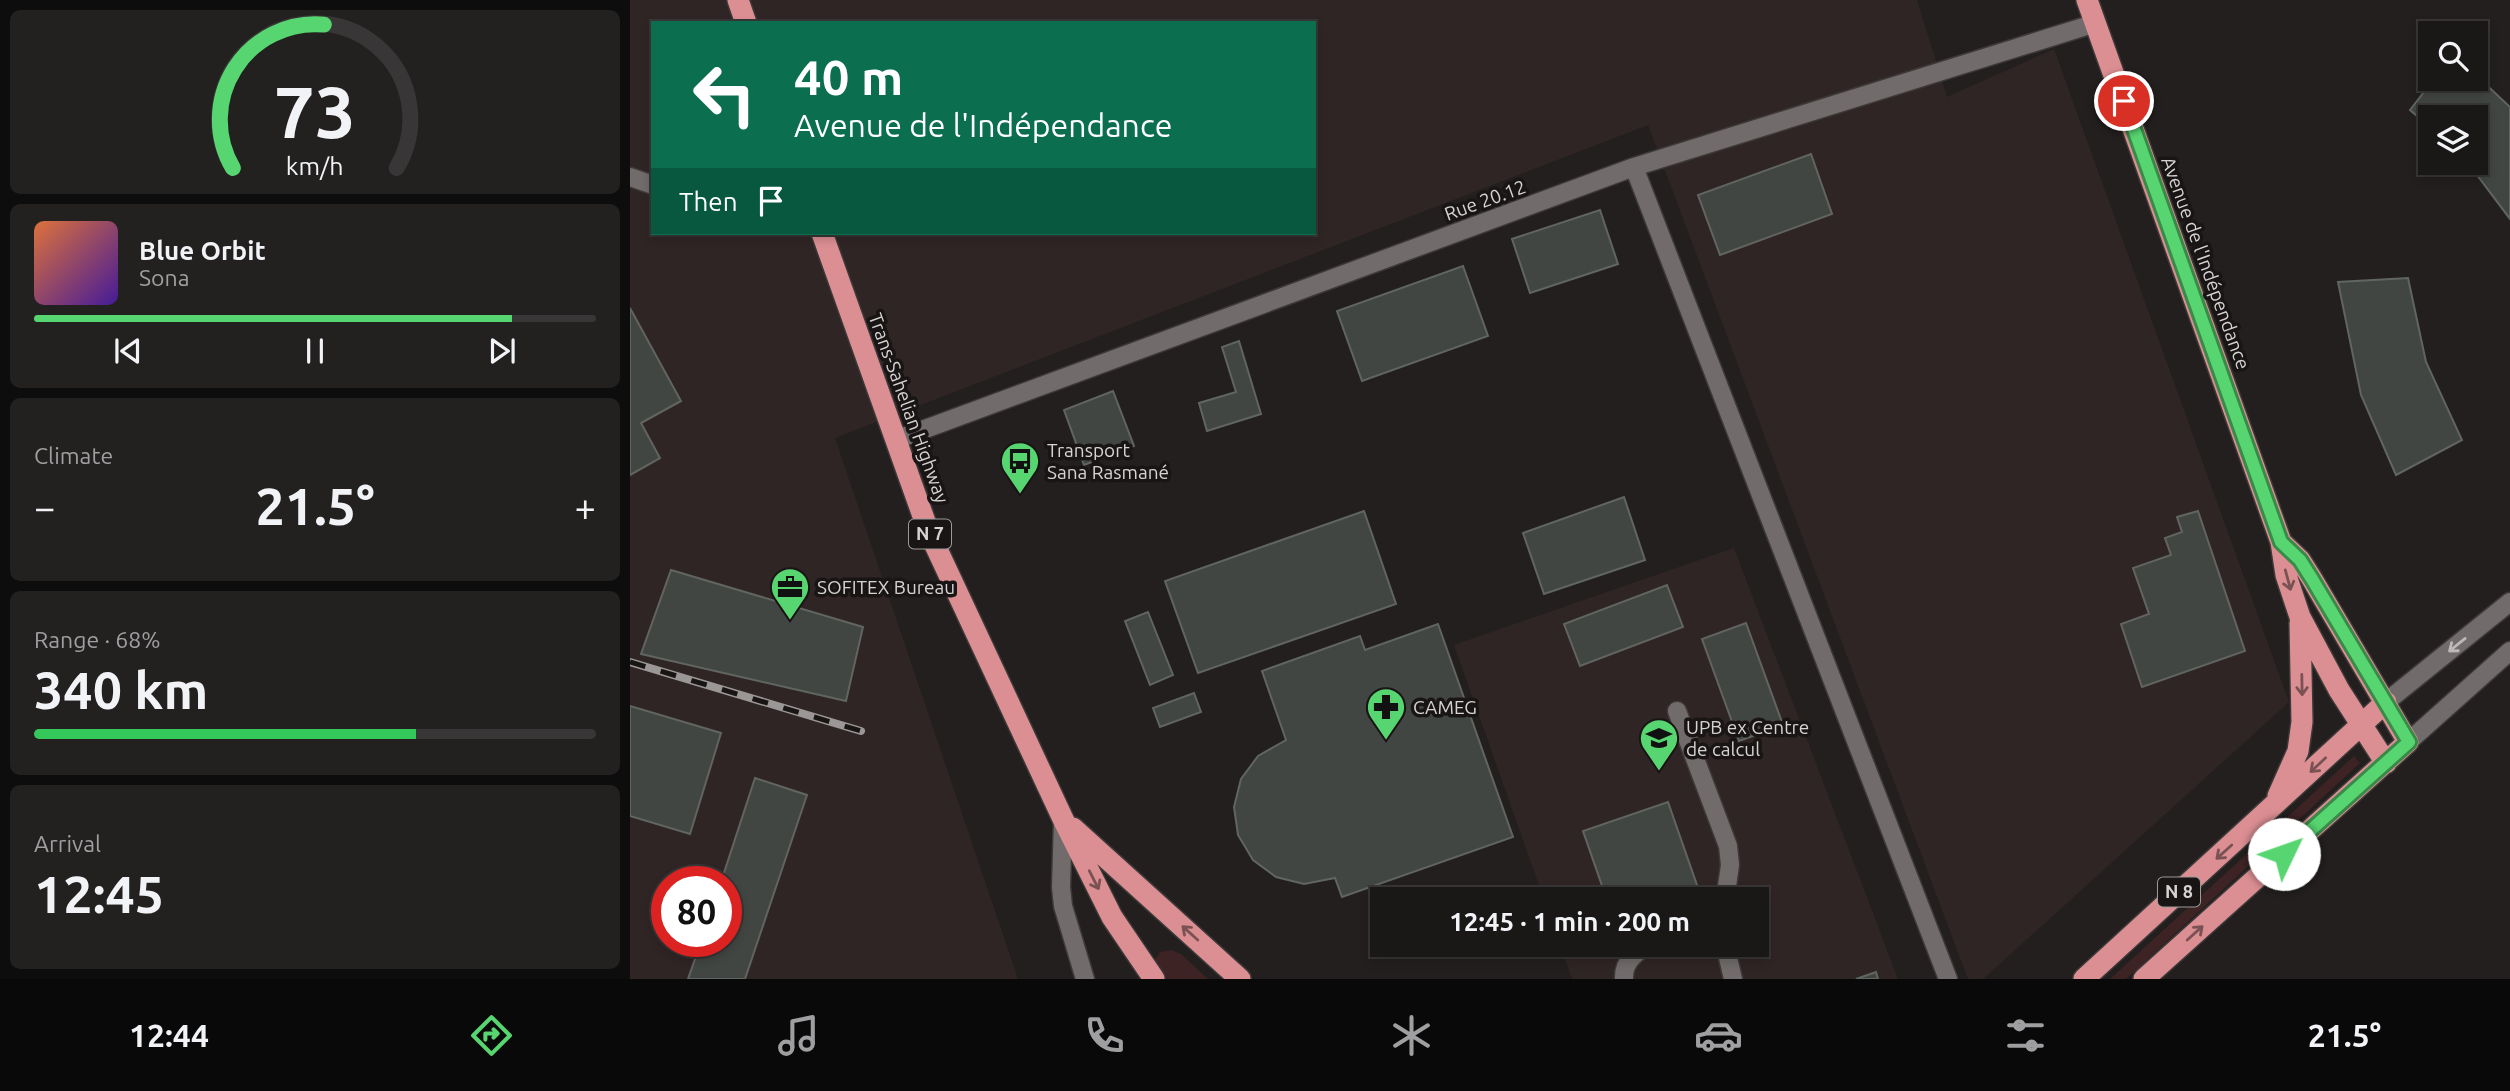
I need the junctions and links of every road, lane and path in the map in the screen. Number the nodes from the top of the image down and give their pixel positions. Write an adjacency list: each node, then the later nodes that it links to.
1 (738, 0): 3 (highway)
2 (2087, 0): 4 (highway, Avenue de l'Indépendance / N 8)
3 (745, 21)
4 (2096, 23): 5 (street, Rue 20.12); 10 (highway, Avenue de l'Indépendance / N 8)
5 (1634, 167): 9 (street, Rue 20.12); 29 (street)
6 (630, 177): 7 (street)
7 (651, 183)
8 (818, 235): 9 (highway, Trans-Sahelian Highway / N 7)
9 (898, 439): 20 (highway, Trans-Sahelian Highway / N 7)
10 (2281, 542): 12 (highway, Avenue de l'Indépendance / N 8, one-way to 12); 14 (highway, Avenue de l'Indépendance / N 8)
11 (2510, 602): 14 (street, one-way to 14)
12 (2300, 617): 16 (highway); 19 (highway, N 8, one-way to 19)
13 (2510, 651): 17 (street)
14 (2386, 702): 16 (highway); 17 (highway, Avenue de l'Indépendance / N 8)
15 (1677, 711): 21 (street)
16 (2361, 724): 18 (highway); 19 (highway, one-way to 19)
17 (2409, 742): 18 (highway, N 8)
18 (2386, 763): 31 (highway, N 8, one-way to 18)
19 (2274, 806): 30 (highway, N 8, one-way to 30)
20 (1063, 819): 24 (street); 25 (highway, Trans-Sahelian Highway / N 7, one-way to 25); 26 (highway, Trans-Sahelian Highway / N 7, one-way to 20)
21 (1727, 887)
22 (1631, 957): 27 (street)
23 (1728, 957): 28 (street)
24 (1085, 979)
25 (1154, 979)
26 (1240, 979)
27 (1624, 979)
28 (1733, 979)
29 (1948, 979)
30 (2084, 979)
31 (2144, 979)

